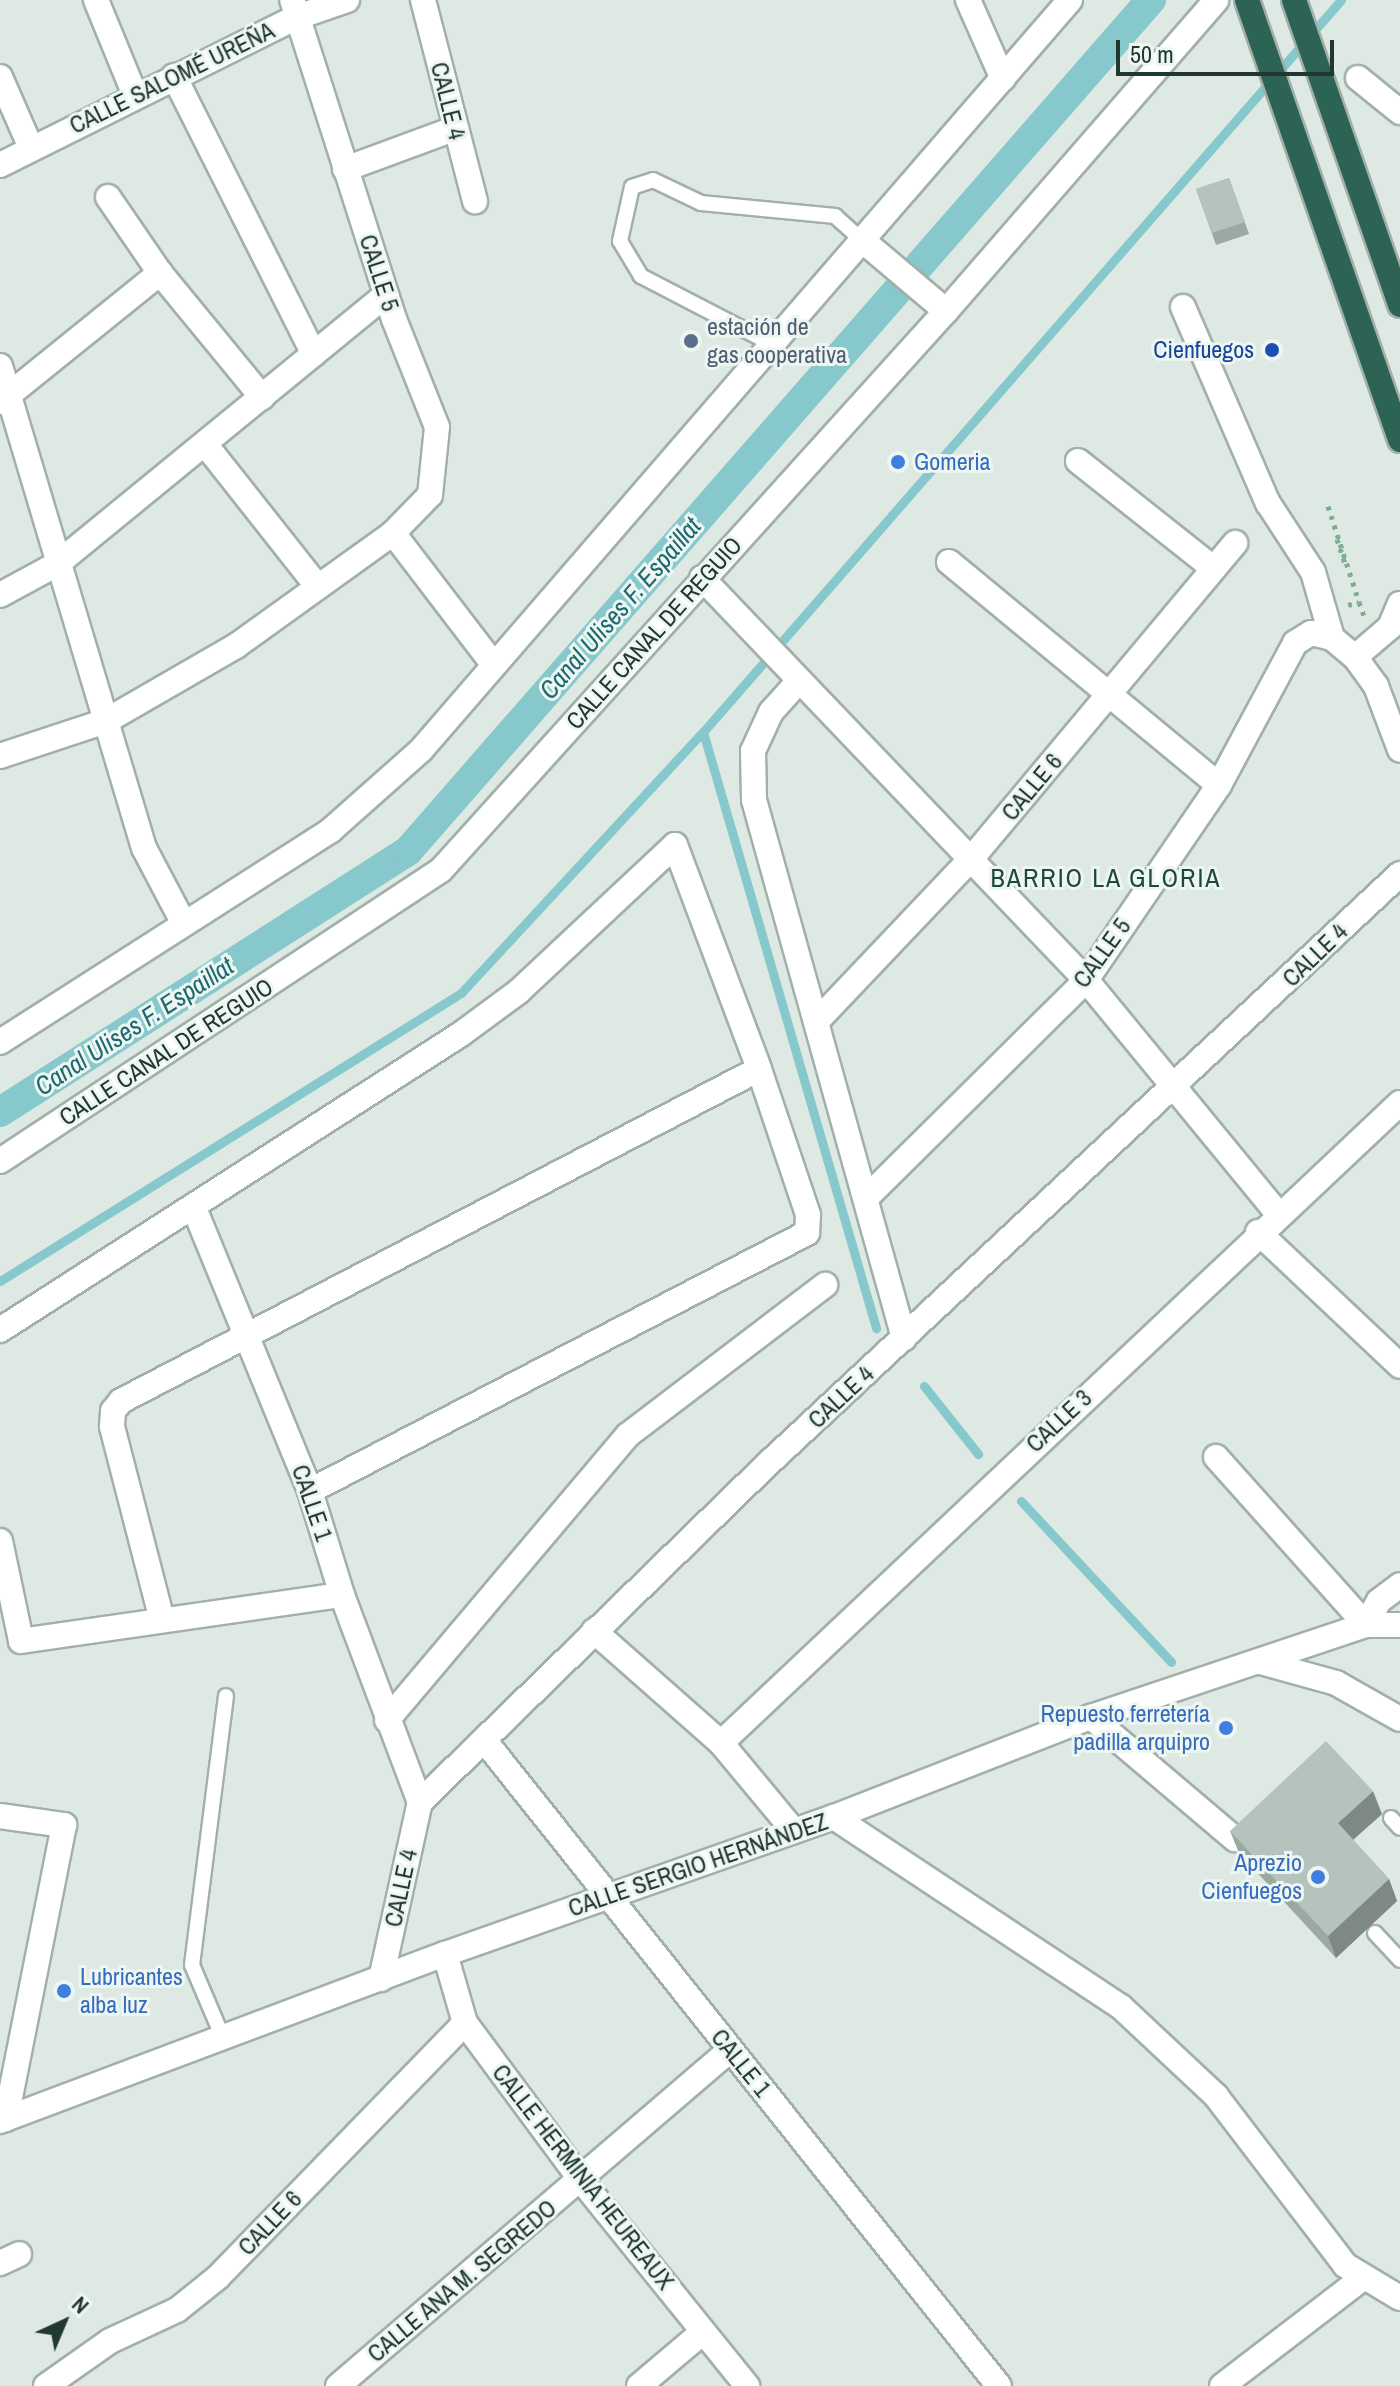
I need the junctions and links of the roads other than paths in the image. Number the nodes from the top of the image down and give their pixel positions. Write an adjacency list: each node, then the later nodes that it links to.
1 (96, 0): 14 (street)
2 (347, 0): 9 (street, CALLE SALOMÉ UREÑA)
3 (423, 0): 16 (street, CALLE 4)
4 (968, 0): 13 (street)
5 (1070, 0): 13 (street)
6 (1216, 0): 27 (street, CALLE CANAL DE REGUIO)
7 (1247, 0): 33 (highway)
8 (1294, 0): 25 (highway)
9 (293, 9): 10 (street, CALLE SALOMÉ UREÑA); 19 (street, CALLE 5)
10 (174, 76): 14 (street, CALLE SALOMÉ UREÑA); 29 (street)
11 (0, 77): 17 (street)
12 (1358, 78): 15 (street)
13 (1003, 79): 22 (street)
14 (135, 95): 17 (street, CALLE SALOMÉ UREÑA)
15 (1400, 112)
16 (454, 129): 19 (street); 21 (street, CALLE 4)
17 (31, 148): 18 (street, CALLE SALOMÉ UREÑA)
18 (0, 165)
19 (345, 169): 24 (street, CALLE 5)
20 (108, 197): 23 (street)
21 (475, 201)
22 (869, 246): 27 (street); 28 (street); 28 (lane)
23 (160, 273): 31 (street); 32 (street)
24 (386, 295): 29 (street); 36 (street, CALLE 5)
25 (1400, 305)
26 (1183, 307): 45 (street)
27 (946, 311): 41 (street, CALLE CANAL DE REGUIO)
28 (772, 344): 47 (street)
29 (314, 354): 31 (street)
30 (0, 366): 32 (street)
31 (262, 397): 34 (street)
32 (4, 399): 39 (street)
33 (1400, 440)
34 (205, 444): 39 (street); 42 (street)
35 (1078, 461): 40 (street)
36 (393, 533): 42 (street, CALLE 5); 47 (street)
37 (1235, 543): 40 (street, CALLE 6)
38 (949, 562): 49 (street)
39 (57, 564): 43 (street); 50 (street)
40 (1213, 568): 49 (street, CALLE 6)
41 (702, 578): 48 (street); 63 (street, CALLE CANAL DE REGUIO)
42 (318, 587): 50 (street, CALLE 5)
43 (0, 595)
44 (1400, 604): 46 (street)
45 (1332, 638): 46 (street); 53 (street, CALLE 5)
46 (1355, 657): 51 (street)
47 (493, 664): 56 (street)
48 (790, 672): 54 (street); 58 (street)
49 (1110, 695): 53 (street); 54 (street, CALLE 6)
50 (106, 721): 52 (street, CALLE 5); 56 (street)
51 (1400, 750)
52 (0, 756)
53 (1219, 785): 57 (street, CALLE 5)
54 (971, 859): 57 (street); 58 (street, CALLE 6)
55 (1400, 874): 61 (street, CALLE 4)
56 (183, 922): 59 (street)
57 (1086, 980): 61 (street); 64 (street, CALLE 5)
58 (818, 1020): 64 (street)
59 (0, 1042)
60 (759, 1069): 65 (street); 70 (street); 74 (street)
61 (1174, 1089): 66 (street); 71 (street, CALLE 4)
62 (1400, 1103): 66 (street, CALLE 3)
63 (0, 1161)
64 (866, 1198): 71 (street)
65 (194, 1208): 69 (street); 70 (street, CALLE 1)
66 (1278, 1214): 67 (street, CALLE 3)
67 (1258, 1232): 72 (street); 88 (street, CALLE 3)
68 (825, 1285): 86 (street)
69 (0, 1330)
70 (249, 1336): 74 (street, CALLE 1); 78 (street)
71 (904, 1338): 81 (street, CALLE 4)
72 (1400, 1366)
73 (1216, 1457): 79 (street)
74 (310, 1491): 77 (street, CALLE 1)
75 (0, 1541): 78 (street)
76 (1400, 1585): 79 (street)
77 (342, 1595): 78 (street); 86 (street, CALLE 1)
78 (162, 1620)
79 (1366, 1625): 80 (street, CALLE SERGIO HERNÁNDEZ); 82 (street, CALLE SERGIO HERNÁNDEZ)
80 (1400, 1625)
81 (594, 1631): 87 (street, CALLE 4); 88 (street)
82 (1264, 1663): 84 (street, CALLE SERGIO HERNÁNDEZ); 85 (street)
83 (226, 1696): 100 (lane)
84 (1091, 1717): 91 (street, CALLE SERGIO HERNÁNDEZ); 93 (street)
85 (1400, 1719)
86 (387, 1720): 89 (street, CALLE 1)
87 (484, 1740): 89 (street, CALLE 4); 94 (street, CALLE 1)
88 (721, 1743): 92 (street)
89 (420, 1802): 98 (street, CALLE 4)
90 (0, 1816): 102 (street)
91 (834, 1817): 92 (street, CALLE SERGIO HERNÁNDEZ); 104 (street)
92 (794, 1831): 94 (street, CALLE SERGIO HERNÁNDEZ)
93 (1235, 1839)
94 (608, 1896): 96 (street, CALLE SERGIO HERNÁNDEZ); 101 (street, CALLE 1)
95 (1375, 1933): 97 (lane)
96 (445, 1954): 98 (street, CALLE SERGIO HERNÁNDEZ); 99 (street, CALLE HERMINIA HEUREAUX)
97 (1400, 1960)
98 (381, 1979): 100 (street, CALLE SERGIO HERNÁNDEZ)
99 (465, 2023): 103 (street, CALLE HERMINIA HEUREAUX); 107 (street, CALLE 6)
100 (223, 2038): 102 (street, CALLE SERGIO HERNÁNDEZ)
101 (730, 2050): 103 (street, CALLE ANA M. SEGREDO); 111 (street, CALLE 1)
102 (3, 2120)
103 (581, 2180): 106 (street, CALLE HERMINIA HEUREAUX); 108 (street, CALLE ANA M. SEGREDO)
104 (1363, 2278): 105 (street); 112 (street)
105 (1400, 2298)
106 (703, 2332): 109 (street); 110 (street, CALLE HERMINIA HEUREAUX)
107 (46, 2386)
108 (338, 2386)
109 (639, 2386)
110 (747, 2386)
111 (999, 2386)
112 (1222, 2386)

